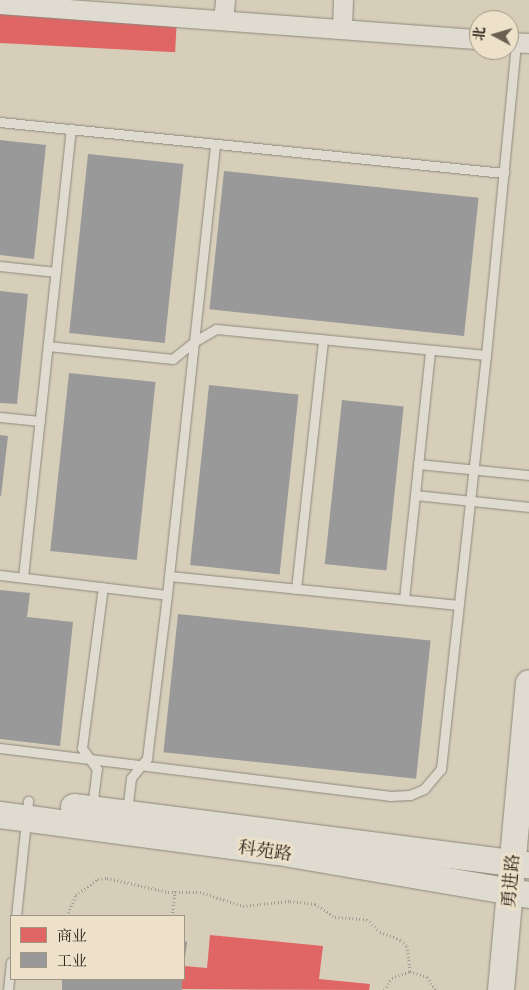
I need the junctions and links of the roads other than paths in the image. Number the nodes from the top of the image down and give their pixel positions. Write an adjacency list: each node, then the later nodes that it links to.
1 (224, 0): 5 (street)
2 (343, 0): 6 (street)
3 (0, 4): 4 (street)
4 (112, 6): 5 (street)
5 (224, 20): 6 (street)
6 (342, 28): 7 (street)
7 (469, 38)
8 (516, 60): 12 (lane)
9 (0, 122): 10 (lane)
10 (71, 130): 11 (lane); 14 (lane)
11 (215, 144): 12 (lane); 16 (lane)
12 (504, 173): 19 (lane)
13 (0, 266): 14 (lane)
14 (56, 272): 17 (lane)
15 (323, 339): 16 (lane); 18 (lane); 32 (lane)
16 (194, 340): 17 (lane); 29 (lane)
17 (48, 346): 21 (lane)
18 (430, 350): 19 (lane); 22 (lane)
19 (486, 356): 23 (lane)
20 (0, 417): 21 (lane)
21 (40, 421): 30 (lane)
22 (418, 464): 23 (lane); 25 (lane)
23 (473, 470): 24 (lane); 26 (lane)
24 (529, 475)
25 (415, 495): 26 (lane); 34 (lane)
26 (470, 501): 27 (lane); 35 (lane)
27 (529, 507)
28 (0, 575): 30 (lane)
29 (169, 576): 32 (lane); 33 (lane)
30 (22, 577): 31 (lane)
31 (103, 587): 33 (lane); 38 (lane)
32 (296, 589): 34 (lane)
33 (167, 595): 39 (lane)
34 (404, 600): 35 (lane)
35 (459, 605): 39 (lane)
36 (529, 683): 45 (street, 勇进路)
37 (0, 748): 38 (lane)
38 (91, 760): 39 (lane); 41 (lane)
39 (141, 766): 43 (lane)
40 (0, 797): 42 (street, 科苑路)
41 (91, 809): 42 (street, 科苑路); 43 (street, 科苑路)
42 (27, 810): 44 (street, 科苑路); 46 (street, 科苑路); 47 (lane)
43 (126, 814): 45 (street, 科苑路)
44 (0, 815)
45 (521, 864): 46 (street, 勇进路)
46 (519, 894): 50 (street, 勇进路)
47 (16, 915)
48 (10, 971): 49 (lane)
49 (8, 990)
50 (501, 990)

